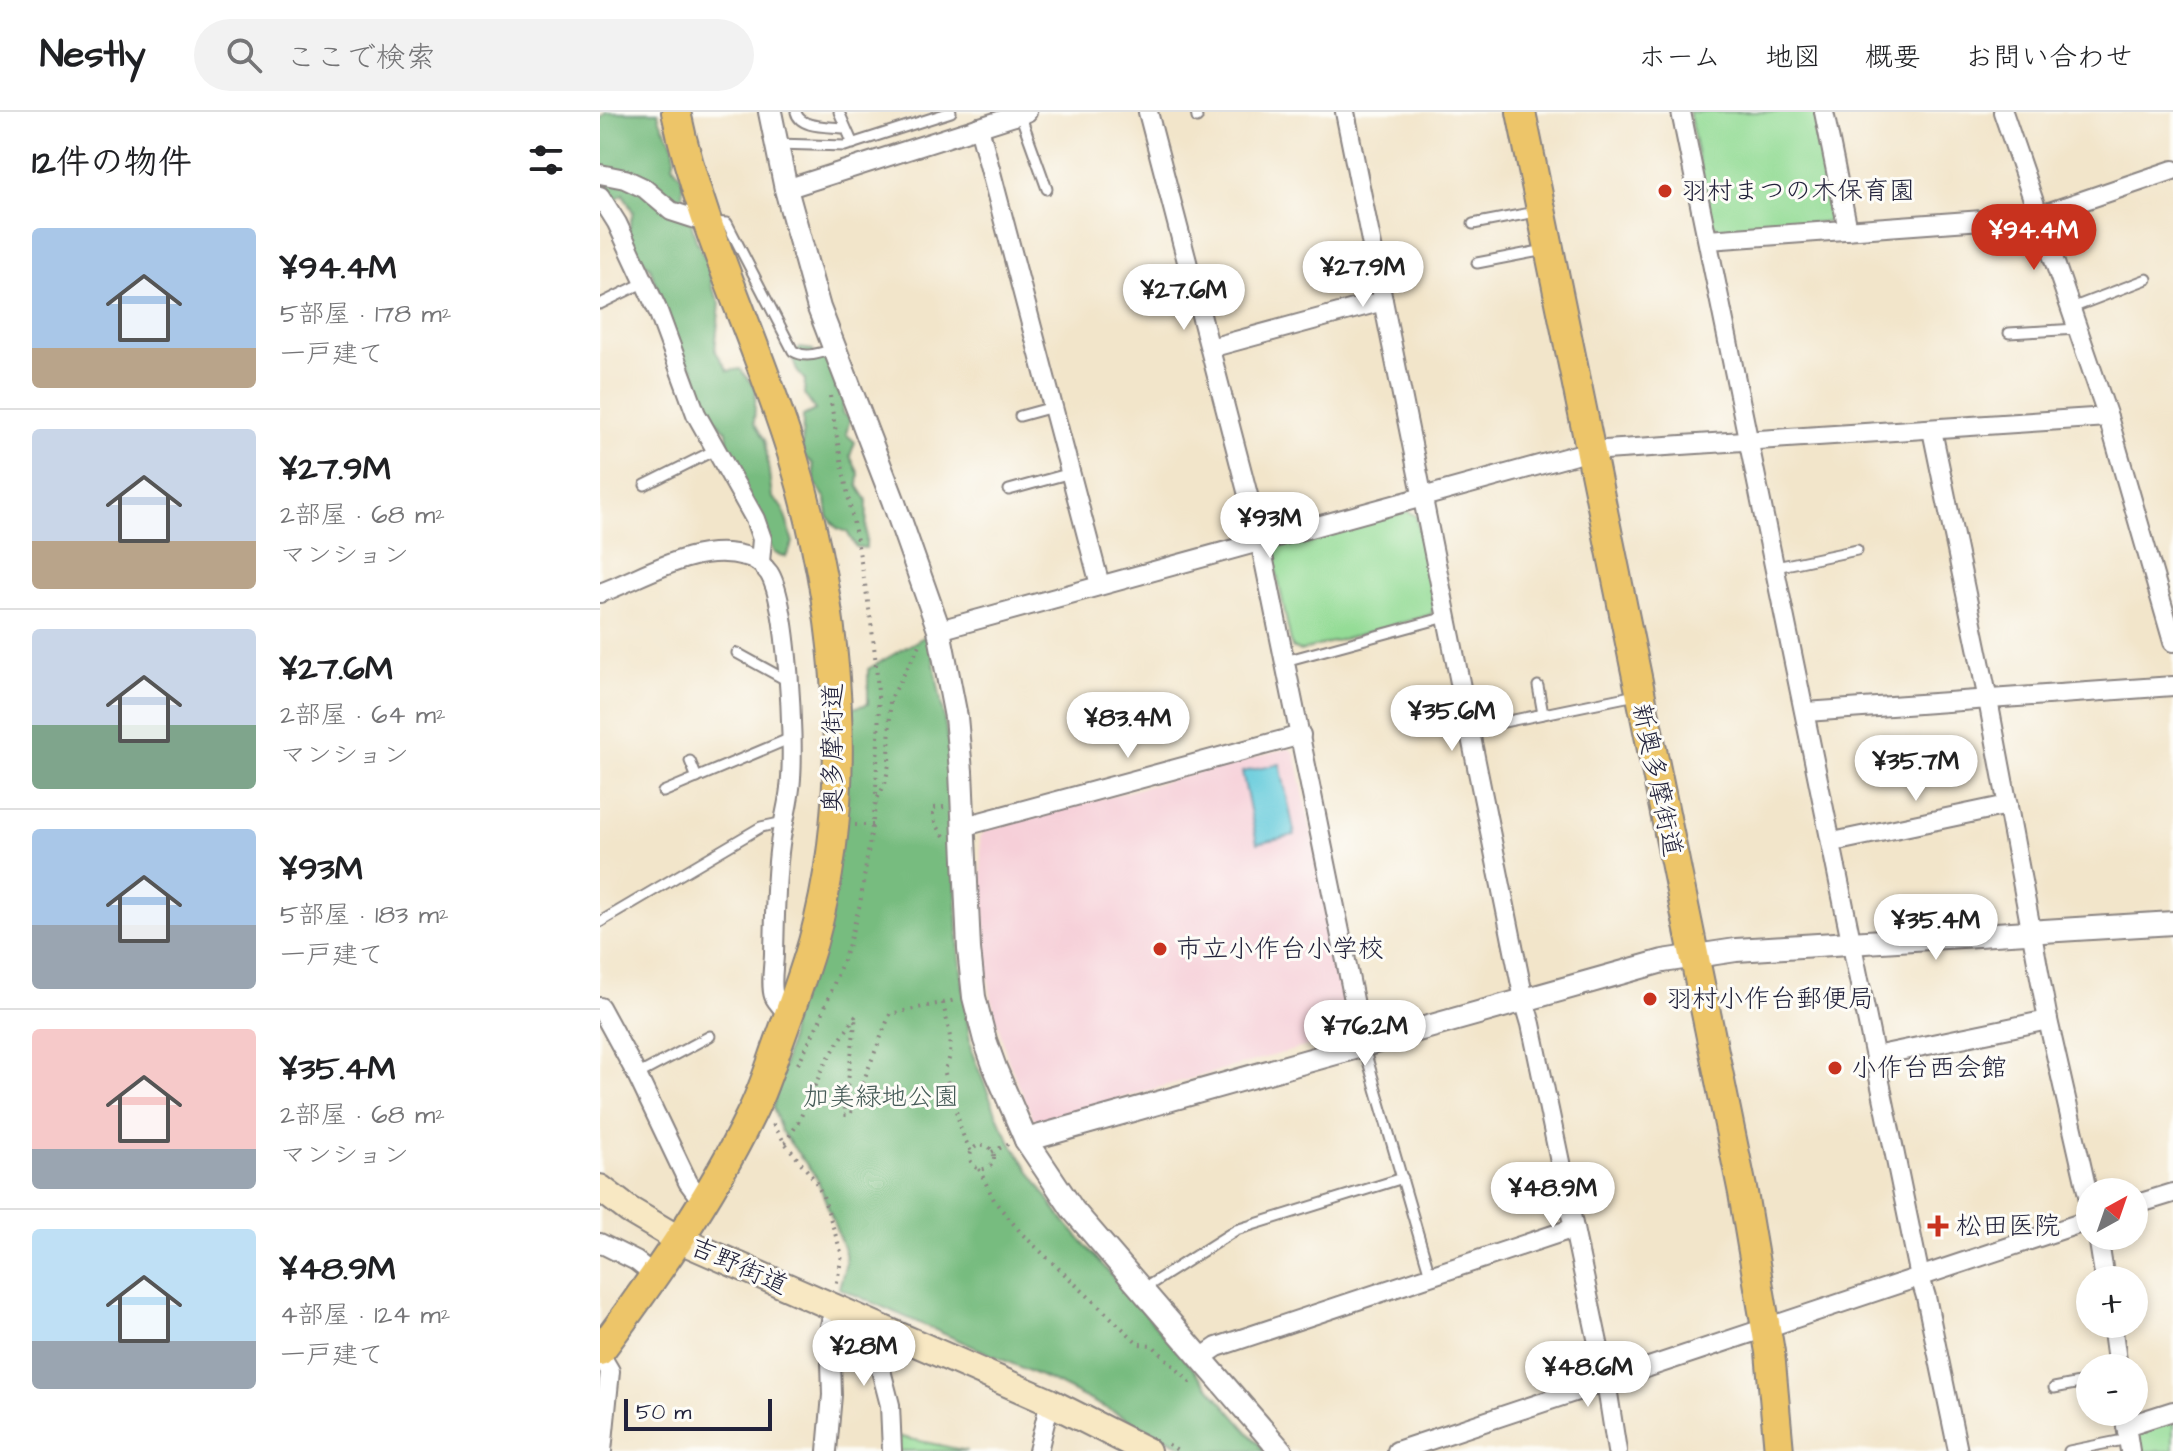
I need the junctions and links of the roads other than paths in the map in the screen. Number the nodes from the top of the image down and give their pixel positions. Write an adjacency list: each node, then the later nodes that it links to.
1 (676, 112): 24 (main road, 奥多摩街道)
2 (770, 112): 15 (street)
3 (796, 112): 14 (lane)
4 (839, 112): 14 (lane)
5 (951, 112): 16 (lane)
6 (1148, 112): 37 (street)
7 (1345, 112): 32 (street)
8 (1521, 112): 22 (main road, 新奥多摩街道)
9 (1681, 112): 27 (street)
10 (1824, 112): 26 (street)
11 (2003, 112): 23 (street)
12 (1024, 113): 13 (street); 20 (lane)
13 (979, 127): 19 (street); 39 (street)
14 (844, 128): 16 (lane)
15 (777, 144): 16 (lane); 19 (street)
16 (853, 144)
17 (2173, 170): 23 (street)
18 (600, 174): 24 (street)
19 (786, 189): 38 (street)
20 (1047, 189)
21 (600, 196): 31 (street)
22 (1541, 211): 25 (lane); 28 (main road, 新奥多摩街道)
23 (2038, 216): 26 (street); 34 (street)
24 (708, 223): 38 (lane); 86 (main road, 奥多摩街道)
25 (1473, 224)
26 (1848, 230): 27 (street)
27 (1708, 240): 43 (street)
28 (1549, 249): 29 (lane); 45 (main road, 新奥多摩街道)
29 (1477, 263)
30 (2147, 279): 34 (lane)
31 (645, 282): 33 (lane); 44 (street)
32 (1383, 301): 37 (street); 49 (street)
33 (600, 304)
34 (2069, 309): 35 (street)
35 (2077, 329): 36 (lane); 41 (street)
36 (2009, 333)
37 (1210, 348): 50 (street)
38 (834, 349): 58 (street)
39 (1053, 407): 40 (lane); 46 (street)
40 (1020, 416)
41 (2108, 417): 42 (street); 55 (street)
42 (1932, 430): 43 (street); 66 (street)
43 (1749, 441): 45 (street); 53 (street)
44 (715, 450): 47 (lane); 52 (street)
45 (1590, 451): 49 (street); 65 (main road, 新奥多摩街道)
46 (1071, 473): 48 (lane); 54 (street)
47 (645, 485)
48 (1009, 490)
49 (1421, 498): 50 (street); 57 (street)
50 (1260, 541): 54 (street); 61 (street)
51 (1857, 550): 53 (lane)
52 (760, 562): 56 (street); 62 (street)
53 (1776, 567): 67 (street)
54 (1100, 585): 58 (street)
55 (2166, 588): 59 (street)
56 (600, 593)
57 (1446, 617): 61 (lane); 69 (street)
58 (939, 630): 77 (street)
59 (2173, 642)
60 (737, 653): 62 (lane)
61 (1285, 661): 70 (street)
62 (788, 681): 71 (street)
63 (1538, 686): 68 (lane)
64 (2173, 686): 66 (street)
65 (1639, 694): 68 (lane); 83 (main road, 新奥多摩街道)
66 (1988, 700): 67 (street); 75 (street)
67 (1806, 712): 78 (street)
68 (1543, 714): 69 (lane)
69 (1469, 730): 84 (street)
70 (1301, 735): 77 (street); 89 (street)
71 (791, 738): 73 (lane); 76 (street)
72 (690, 761): 73 (lane)
73 (697, 778): 74 (lane)
74 (663, 792)
75 (2008, 805): 78 (street); 81 (street)
76 (784, 822): 79 (lane); 86 (street)
77 (965, 826): 92 (street)
78 (1833, 842): 82 (street)
79 (600, 922)
80 (2173, 923): 81 (street)
81 (2034, 932): 82 (street); 87 (street)
82 (1851, 944): 83 (street); 90 (street)
83 (1694, 955): 84 (street); 108 (main road, 新奥多摩街道)
84 (1524, 1000): 89 (street); 100 (street)
85 (600, 1007): 91 (street)
86 (789, 1015): 97 (main road, 奥多摩街道)
87 (2048, 1020): 90 (street); 94 (street)
88 (710, 1036): 91 (lane)
89 (1363, 1044): 92 (street); 93 (lane)
90 (1875, 1056): 105 (street)
91 (637, 1075): 97 (street)
92 (1020, 1141): 106 (street)
93 (1403, 1178): 104 (lane); 106 (lane)
94 (2084, 1178)
95 (600, 1188): 101 (main road, 吉野街道)
96 (2173, 1193): 98 (street)
97 (702, 1201): 101 (main road, 奥多摩街道)
98 (2148, 1201)
99 (2076, 1225): 105 (street)
100 (1574, 1228): 104 (street); 112 (street)
101 (678, 1239): 103 (main road, 奥多摩街道); 107 (main road, 吉野街道)
102 (600, 1243): 103 (street)
103 (654, 1275): 110 (main road, 奥多摩街道)
104 (1430, 1275): 111 (street)
105 (1920, 1277): 108 (street); 127 (street)
106 (1142, 1289): 111 (street)
107 (835, 1298): 109 (main road, 吉野街道); 119 (street)
108 (1766, 1328): 112 (street); 126 (main road, 新奥多摩街道)
109 (879, 1329): 115 (main road, 吉野街道); 120 (street)
110 (600, 1352): 118 (street)
111 (1201, 1366): 123 (street)
112 (1606, 1381): 124 (street); 125 (street)
113 (2076, 1384): 114 (lane)
114 (2054, 1388)
115 (1050, 1402): 121 (street); 122 (main road, 吉野街道)
116 (2173, 1411): 117 (street)
117 (2127, 1432): 128 (lane)
118 (602, 1451)
119 (827, 1451)
120 (892, 1451)
121 (1038, 1451)
122 (1147, 1451)
123 (1281, 1451)
124 (1397, 1451)
125 (1617, 1451)
126 (1779, 1451)
127 (1958, 1451)
128 (2069, 1451)

